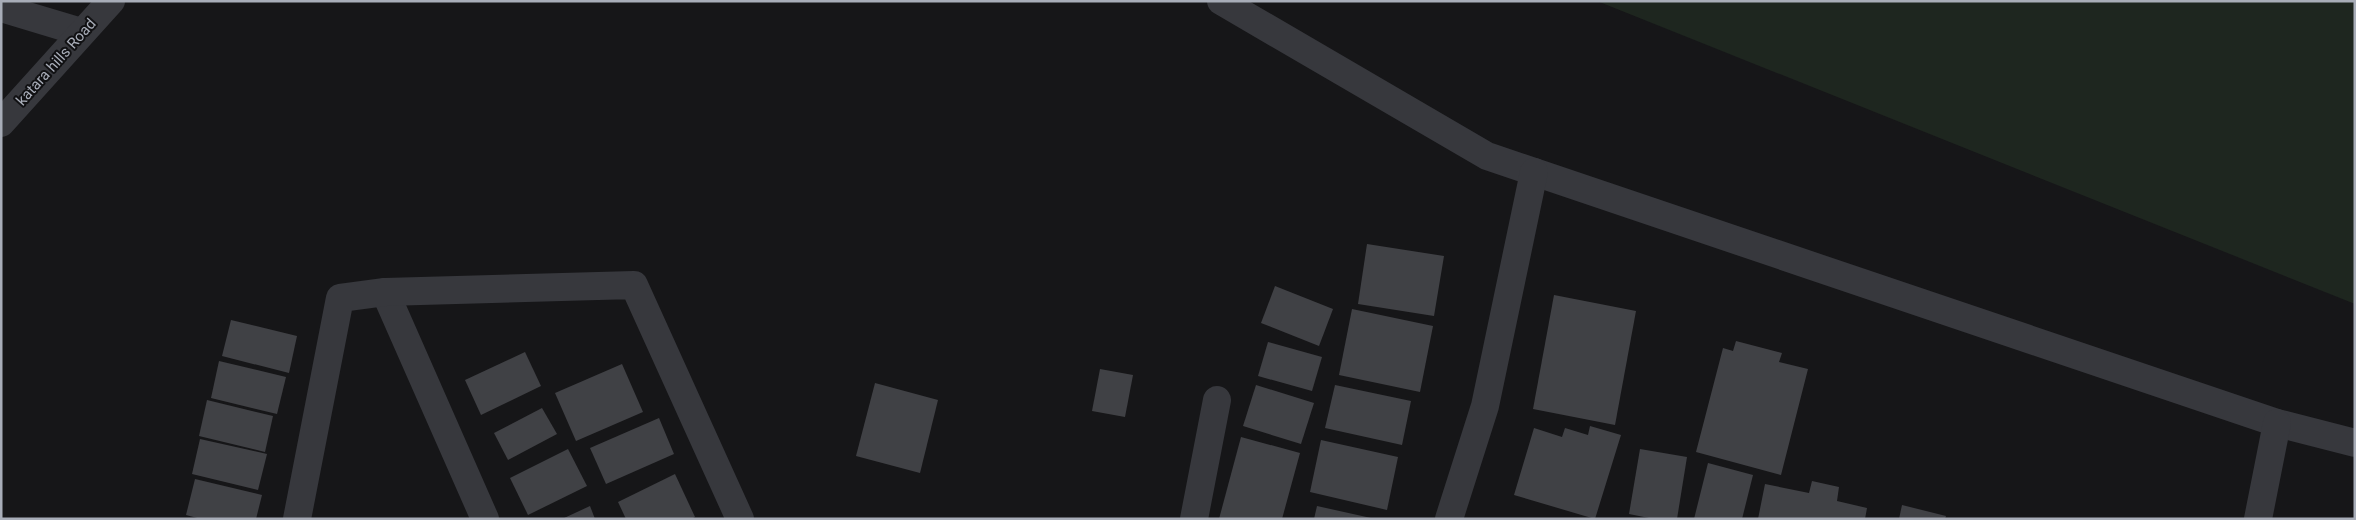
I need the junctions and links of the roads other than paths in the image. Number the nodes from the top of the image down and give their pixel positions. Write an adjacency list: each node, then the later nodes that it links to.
1 (111, 1): 4 (street, katara hills Road)
2 (1221, 1): 6 (street)
3 (1, 8): 4 (street)
4 (81, 32): 5 (street, katara hills Road)
5 (1, 123)
6 (1534, 172): 9 (street); 15 (street)
7 (385, 292): 11 (street); 12 (street); 13 (street)
8 (1218, 400): 14 (street)
9 (2277, 423): 10 (street); 16 (street)
10 (2355, 443)
11 (297, 519)
12 (485, 519)
13 (740, 519)
14 (1194, 519)
15 (1449, 519)
16 (2258, 519)

